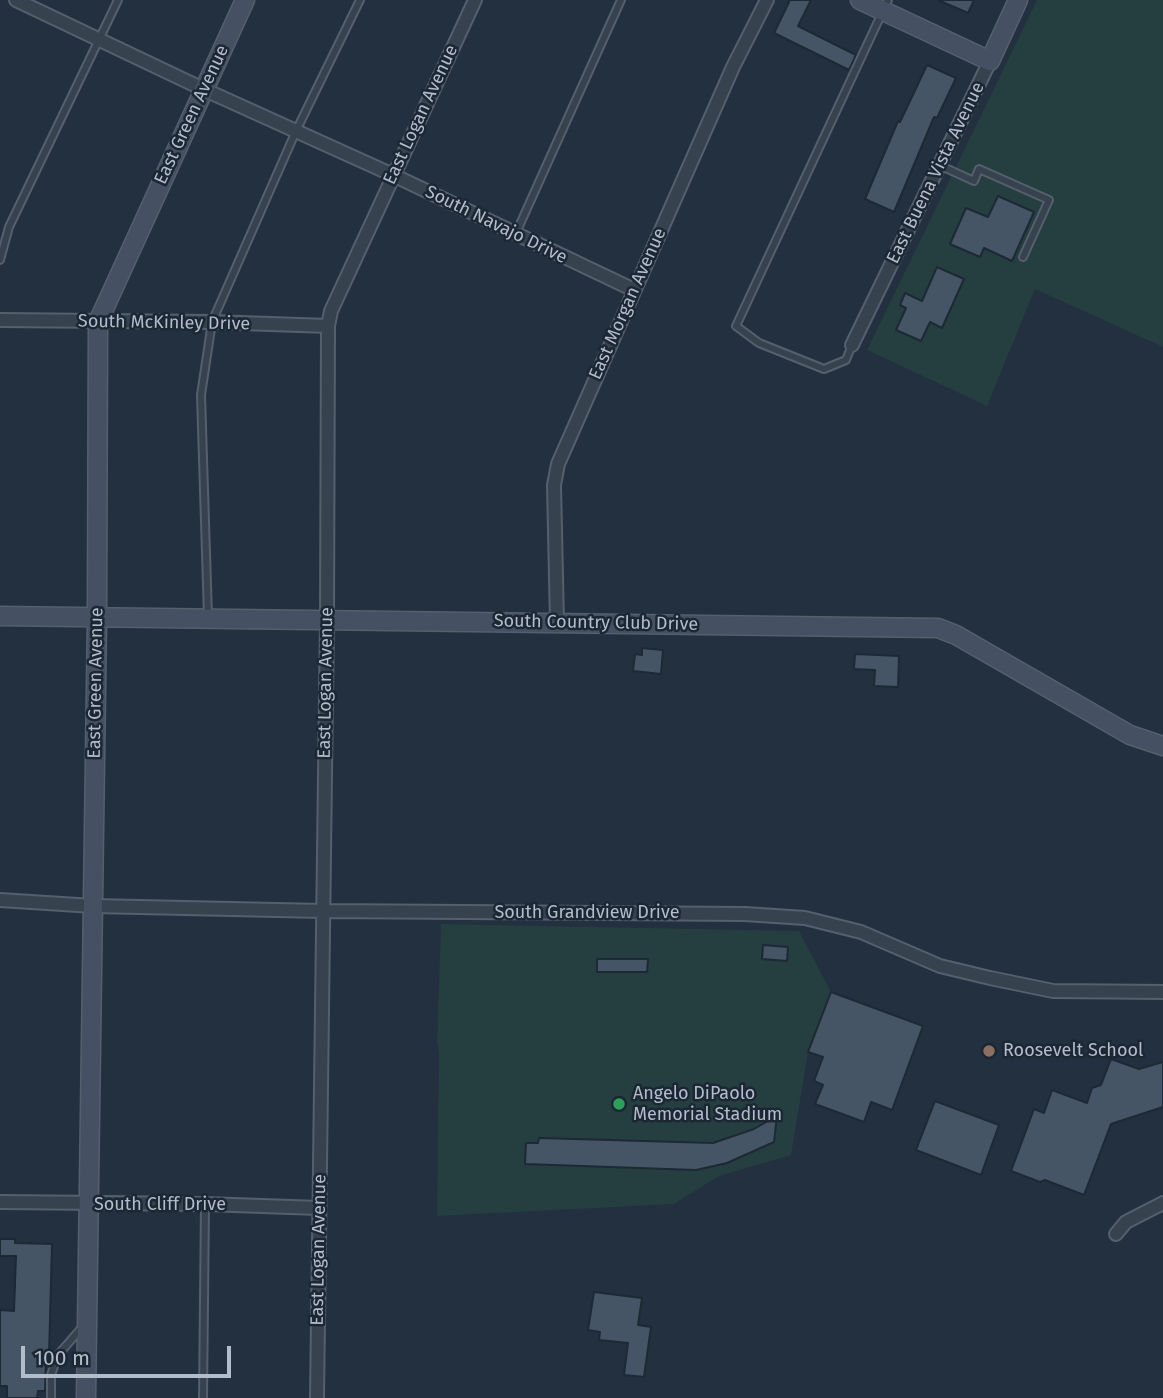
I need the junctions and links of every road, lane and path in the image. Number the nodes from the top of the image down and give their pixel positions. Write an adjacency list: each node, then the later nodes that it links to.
1 (16, 0): 11 (street, South Navajo Drive)
2 (118, 0): 11 (lane)
3 (245, 0): 13 (street, East Green Avenue)
4 (360, 0): 14 (lane)
5 (475, 0): 16 (street, East Logan Avenue)
6 (621, 0): 17 (lane)
7 (767, 0): 20 (street, East Morgan Avenue)
8 (860, 0): 10 (street)
9 (1018, 0): 12 (street, East Buena Vista Avenue)
10 (886, 5): 12 (street); 25 (lane)
11 (99, 40): 13 (street, South Navajo Drive); 19 (lane)
12 (990, 61): 15 (street, East Buena Vista Avenue)
13 (203, 89): 14 (street, South Navajo Drive); 22 (street, East Green Avenue)
14 (296, 131): 16 (street, South Navajo Drive); 23 (lane)
15 (939, 165): 18 (lane); 25 (street, East Buena Vista Avenue)
16 (393, 175): 17 (street, South Navajo Drive); 24 (street, East Logan Avenue)
17 (516, 235): 20 (street, South Navajo Drive)
18 (1023, 257)
19 (0, 260)
20 (634, 290): 30 (street, East Morgan Avenue)
21 (0, 320): 22 (street, South McKinley Drive)
22 (98, 322): 23 (street, South McKinley Drive); 27 (street, East Green Avenue)
23 (212, 322): 24 (street, South McKinley Drive); 28 (lane)
24 (328, 326): 29 (street, East Logan Avenue)
25 (852, 345)
26 (0, 616): 27 (street, South Country Club Drive)
27 (97, 617): 28 (street, South Country Club Drive); 33 (street, East Green Avenue)
28 (208, 618): 29 (street, South Country Club Drive)
29 (327, 620): 30 (street, South Country Club Drive); 34 (street, East Logan Avenue)
30 (557, 623): 31 (street, South Country Club Drive)
31 (1163, 746)
32 (0, 900): 33 (street, South Grandview Drive)
33 (93, 906): 34 (street, South Grandview Drive); 38 (street, East Green Avenue)
34 (323, 911): 35 (street, South Grandview Drive); 40 (street, East Logan Avenue)
35 (1163, 992)
36 (0, 1202): 38 (street, South Cliff Drive)
37 (1163, 1203): 41 (street)
38 (89, 1204): 39 (street, South Cliff Drive); 42 (street, East Green Avenue)
39 (205, 1204): 40 (street, South Cliff Drive); 45 (lane)
40 (319, 1208): 46 (street, East Logan Avenue)
41 (1116, 1234)
42 (87, 1321): 43 (lane); 44 (street, East Green Avenue)
43 (51, 1398)
44 (86, 1398)
45 (203, 1398)
46 (317, 1398)

